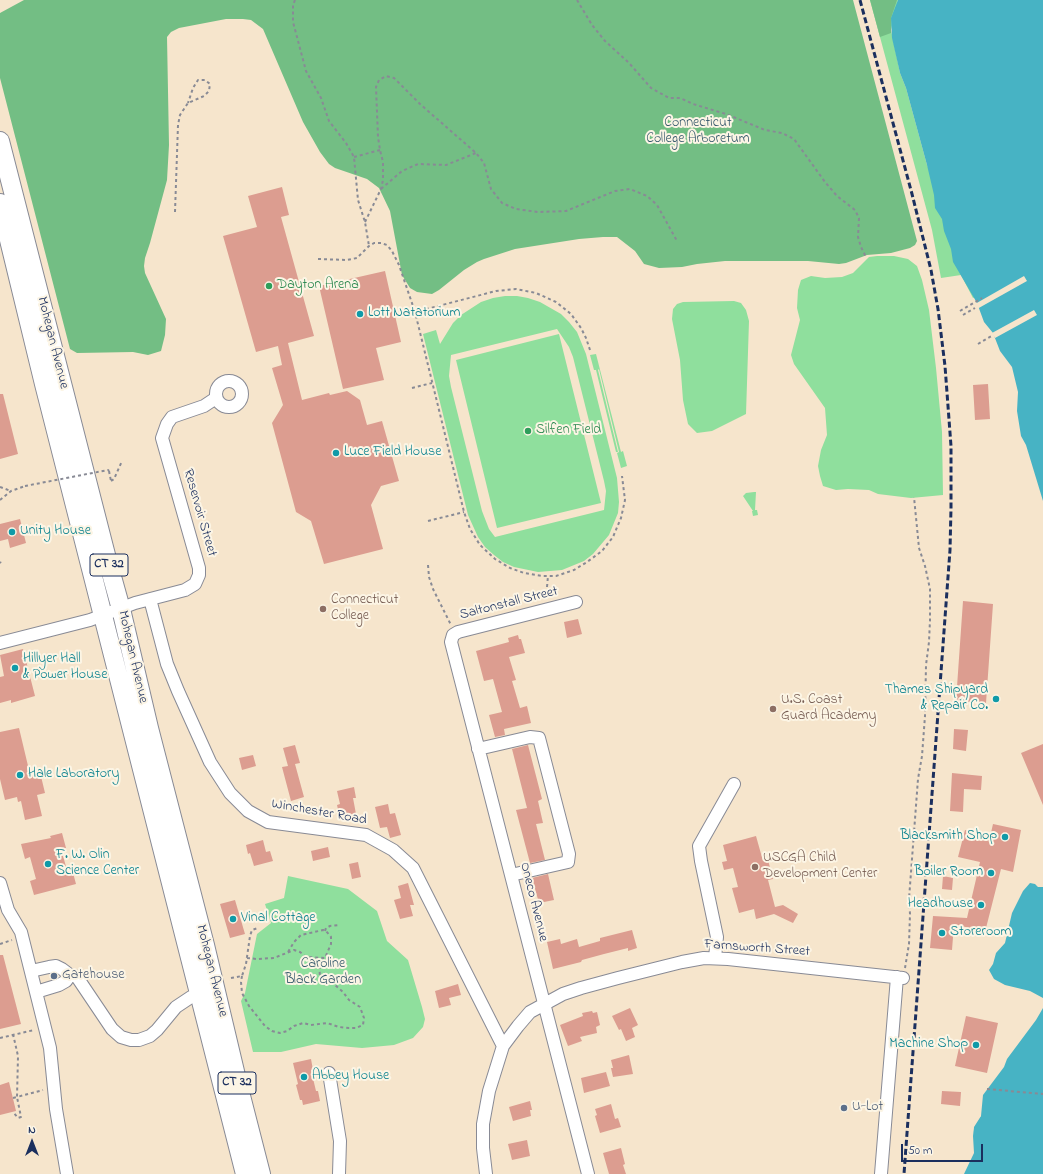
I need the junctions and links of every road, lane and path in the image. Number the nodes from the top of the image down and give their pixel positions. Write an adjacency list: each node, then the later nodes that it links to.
1 (295, 0): 7 (path)
2 (577, 0): 14 (path)
3 (188, 103): 3 (path); 10 (path)
4 (0, 141): 40 (highway, Mohegan Avenue / CT 32)
5 (380, 150): 6 (path); 7 (path); 8 (path)
6 (476, 153): 8 (path); 12 (path)
7 (354, 157): 11 (path)
8 (381, 189): 11 (path)
9 (0, 203): 41 (highway, Mohegan Avenue / CT 32)
10 (175, 212)
11 (365, 222): 13 (path)
12 (677, 241)
13 (368, 246): 15 (path); 19 (path)
14 (866, 257)
15 (318, 259)
16 (982, 298): 18 (path)
17 (975, 308): 20 (path)
18 (960, 311)
19 (415, 312): 23 (path); 24 (path)
20 (963, 316)
21 (993, 336): 22 (path)
22 (978, 344)
23 (590, 350)
24 (432, 383): 25 (path); 33 (path)
25 (412, 388)
26 (216, 398): 38 (street, Reservoir Street)
27 (122, 461): 30 (path, bridge)
28 (622, 476): 36 (path)
29 (0, 487): 30 (path)
30 (11, 491): 32 (path)
31 (914, 497): 60 (path)
32 (0, 500)
33 (464, 512): 34 (path); 36 (path)
34 (428, 521)
35 (428, 565): 42 (path)
36 (548, 576): 37 (path)
37 (547, 587)
38 (150, 599): 40 (street, Reservoir Street); 68 (street, Winchester Road)
39 (576, 602): 42 (street, Saltonstall Street)
40 (121, 609): 41 (street, Reservoir Street); 63 (highway, Mohegan Avenue / CT 32)
41 (104, 615): 43 (street, Reservoir Street); 63 (highway, Mohegan Avenue / CT 32)
42 (453, 635): 44 (street, Oneco Avenue)
43 (0, 644)
44 (478, 749): 46 (street, Oneco Avenue); 46 (street)
45 (734, 784): 56 (street)
46 (511, 875): 64 (street, Oneco Avenue)
47 (0, 883): 57 (street)
48 (340, 925): 50 (path)
49 (258, 928): 54 (path)
50 (325, 930): 53 (path); 55 (path)
51 (15, 940): 52 (path)
52 (0, 944)
53 (288, 952): 54 (path); 55 (path)
54 (247, 958): 59 (path)
55 (319, 958): 59 (path)
56 (715, 958): 60 (street, Farnsworth Street); 64 (street, Farnsworth Street)
57 (31, 971): 58 (street); 62 (street)
58 (70, 975): 62 (street); 63 (street)
59 (242, 976): 61 (path)
60 (900, 977): 82 (street)
61 (231, 978)
62 (36, 992): 76 (street)
63 (207, 993): 77 (highway, Mohegan Avenue / CT 32); 78 (highway, Mohegan Avenue / CT 32)
64 (544, 1004): 68 (street, Farnsworth Street); 81 (street, Oneco Avenue)
65 (37, 1029): 66 (path)
66 (13, 1034): 67 (path); 73 (path)
67 (0, 1038)
68 (503, 1046): 80 (street)
69 (329, 1073): 79 (street)
70 (987, 1089): 72 (path)
71 (43, 1090): 73 (path)
72 (1043, 1094)
73 (17, 1097): 74 (path); 75 (path)
74 (13, 1098)
75 (13, 1112)
76 (67, 1174)
77 (245, 1174)
78 (262, 1174)
79 (339, 1174)
80 (486, 1174)
81 (588, 1174)
82 (881, 1174)

